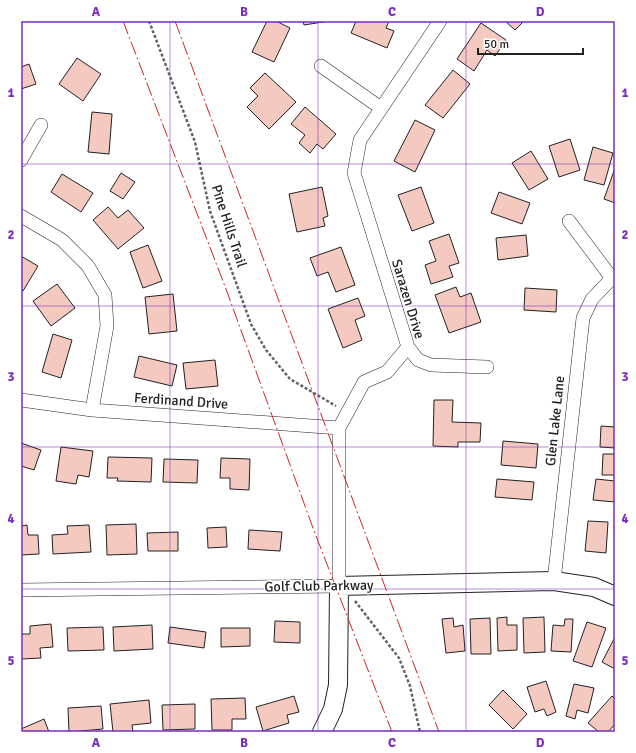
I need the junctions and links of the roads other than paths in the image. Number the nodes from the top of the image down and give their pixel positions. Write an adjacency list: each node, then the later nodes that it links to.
1 (440, 21): 3 (street, Sarazen Drive)
2 (321, 66): 3 (street)
3 (381, 108): 9 (street, Sarazen Drive)
4 (41, 125): 5 (street)
5 (21, 160)
6 (21, 216): 12 (street)
7 (569, 221): 8 (street)
8 (613, 276): 14 (street, Glen Lake Lane)
9 (408, 347): 10 (street); 13 (street, Sarazen Drive)
10 (487, 367)
11 (21, 400): 12 (street, Ferdinand Drive)
12 (92, 410): 13 (street, Ferdinand Drive)
13 (339, 428): 15 (street, Sarazen Drive)
14 (554, 581): 15 (street, Golf Club Parkway); 17 (street, Golf Club Parkway)
15 (339, 586): 16 (street, Golf Club Parkway); 18 (street)
16 (21, 590)
17 (615, 596)
18 (322, 732)

